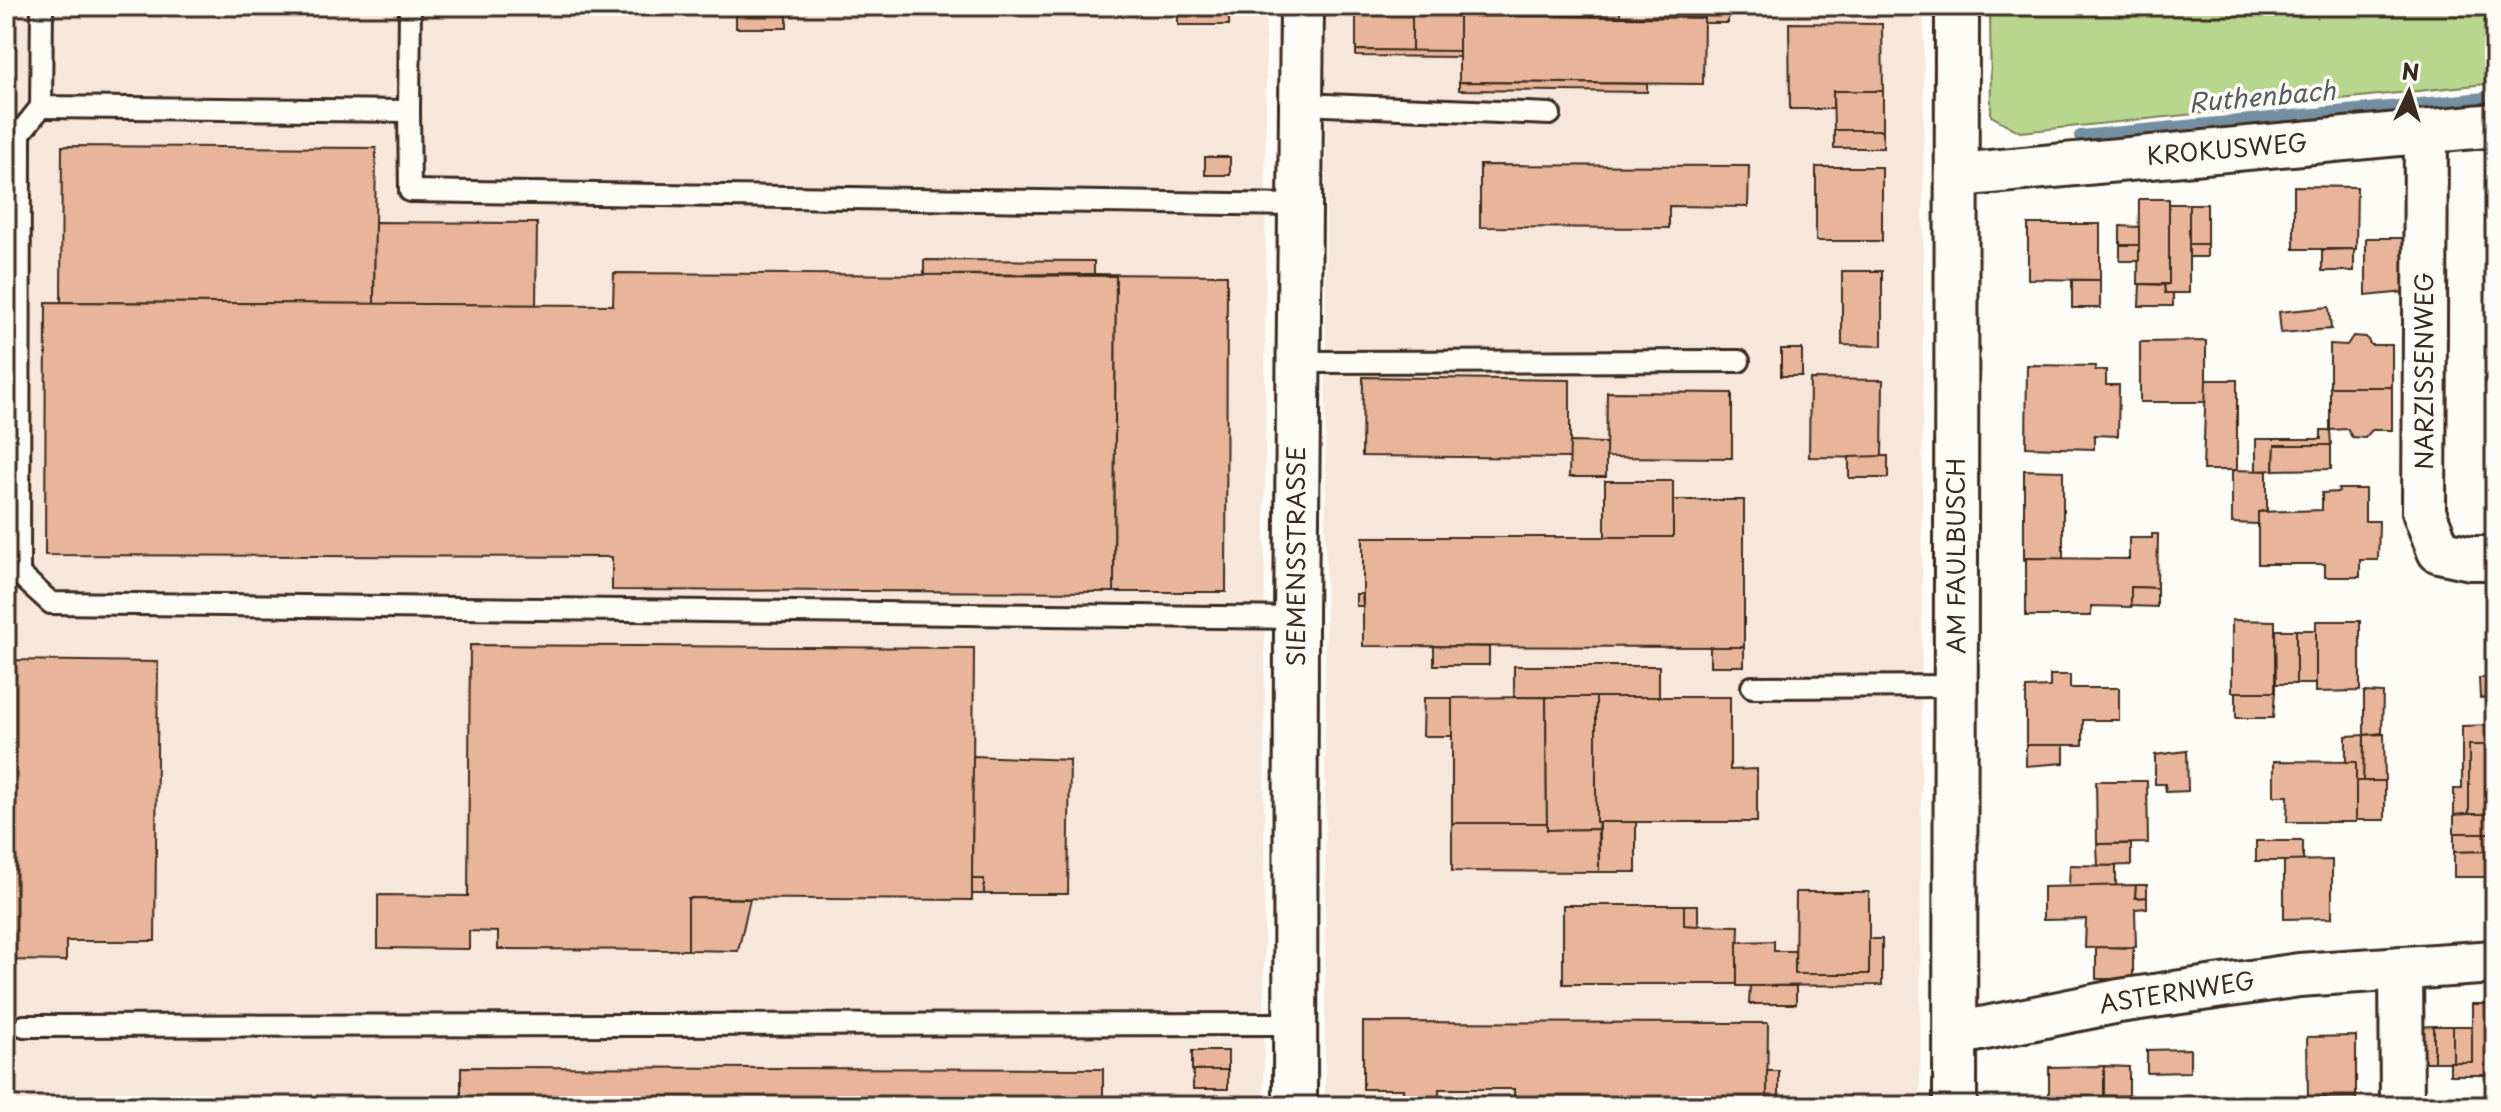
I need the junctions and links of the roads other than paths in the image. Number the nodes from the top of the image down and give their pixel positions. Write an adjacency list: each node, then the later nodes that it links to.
1 (42, 6): 6 (lane)
2 (410, 6): 7 (lane)
3 (1302, 6): 5 (street, SIEMENSSTRASSE)
4 (1957, 6): 11 (street, AM FAULBUSCH)
5 (1301, 104): 8 (lane); 12 (street, SIEMENSSTRASSE)
6 (41, 107): 7 (lane); 16 (lane)
7 (409, 111): 12 (lane)
8 (1550, 114)
9 (2495, 125): 10 (street, KROKUSWEG)
10 (2426, 132): 11 (street, KROKUSWEG); 15 (street, NARZISSENWEG)
11 (1958, 175): 17 (street, AM FAULBUSCH)
12 (1300, 205): 14 (street, SIEMENSSTRASSE)
13 (1739, 361): 14 (lane)
14 (1299, 362): 16 (street, SIEMENSSTRASSE)
15 (2495, 558)
16 (1296, 618): 21 (street, SIEMENSSTRASSE)
17 (1957, 686): 18 (lane); 23 (street, AM FAULBUSCH)
18 (1752, 687)
19 (2495, 962): 20 (street, ASTERNWEG)
20 (2401, 968): 23 (street, ASTERNWEG); 26 (street)
21 (1295, 1024): 22 (lane); 24 (street, SIEMENSSTRASSE)
22 (24, 1026)
23 (1956, 1034): 25 (street, AM FAULBUSCH)
24 (1295, 1106)
25 (1955, 1106)
26 (2402, 1106)

